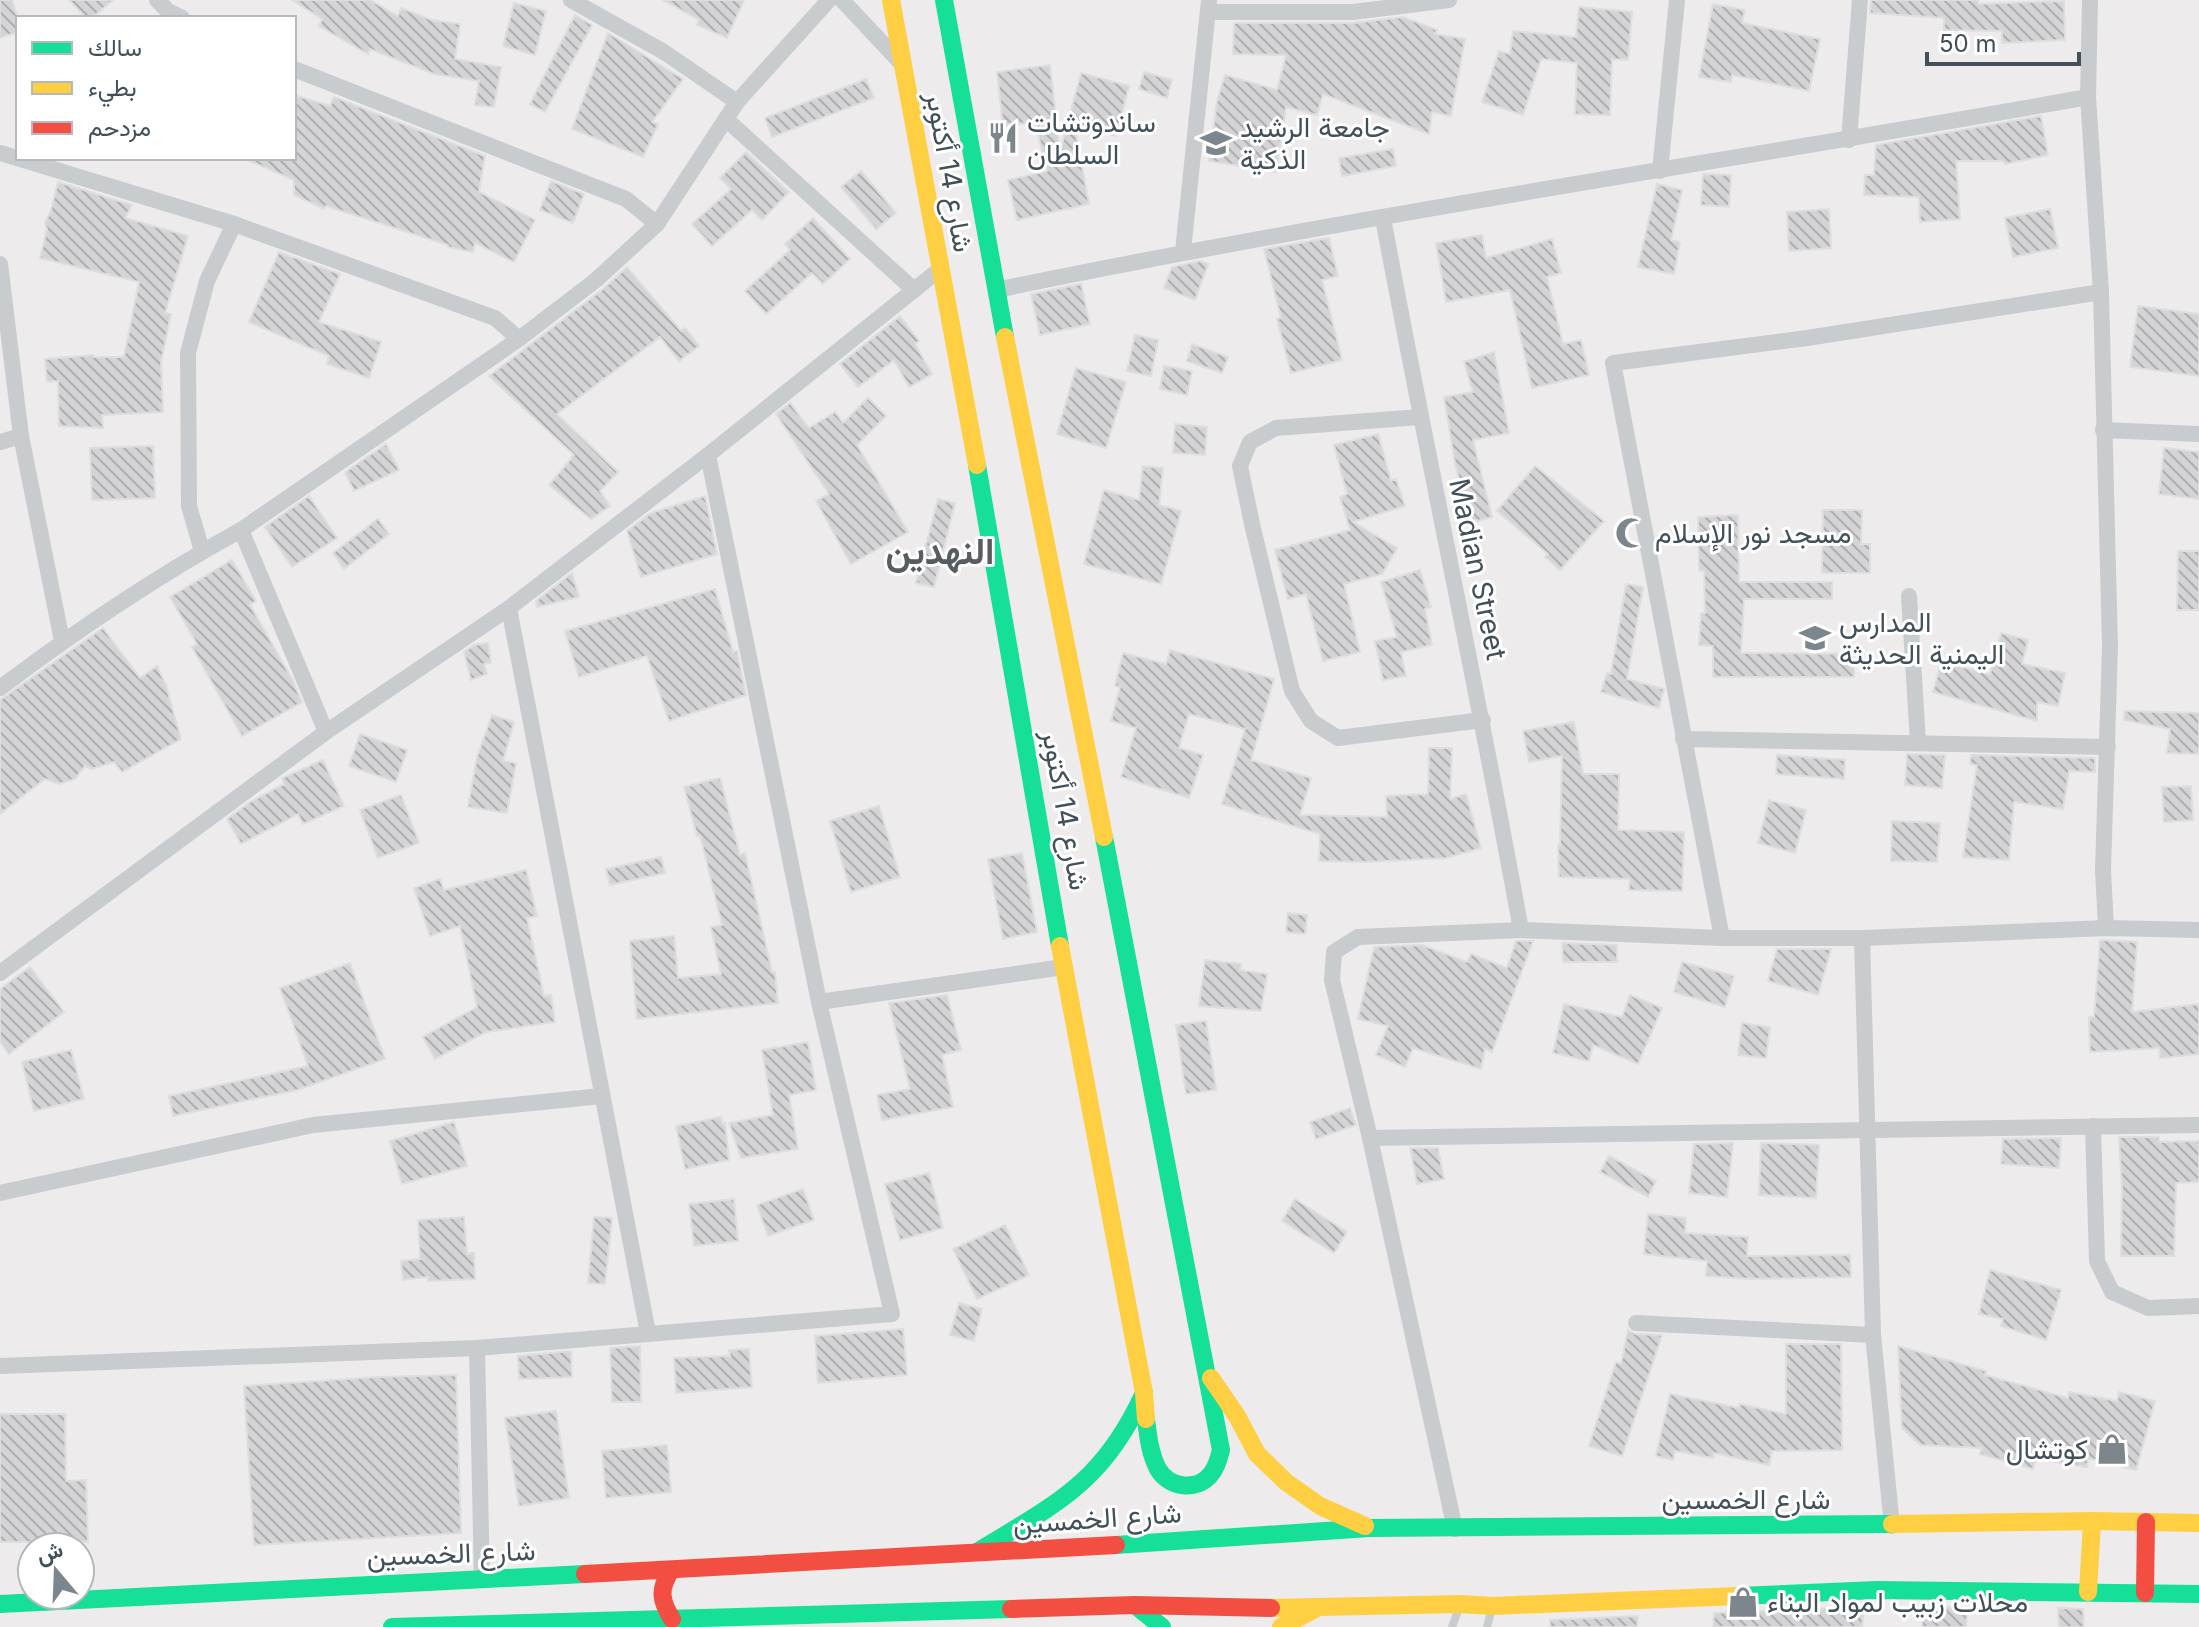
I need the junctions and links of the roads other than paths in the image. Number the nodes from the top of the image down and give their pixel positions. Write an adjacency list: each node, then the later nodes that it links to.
1 (157, 0): 12 (street)
2 (571, 0): 16 (street)
3 (829, 0): 16 (street)
4 (842, 0): 13 (street)
5 (891, 0): 13 (main road, شارع 14 أكتوبر)
6 (944, 0): 28 (main road, شارع 14 أكتوبر)
7 (1449, 0): 11 (street)
8 (1677, 0): 20 (street)
9 (1860, 0): 18 (street)
10 (2090, 0): 15 (street)
11 (1209, 6): 24 (street)
12 (178, 16)
13 (902, 64): 26 (main road, شارع 14 أكتوبر)
14 (296, 70): 23 (street)
15 (2088, 97): 18 (street); 29 (street)
16 (737, 102): 17 (street)
17 (726, 119): 23 (street); 27 (street)
18 (1849, 140): 20 (street)
19 (23, 160): 22 (street)
20 (1660, 171): 21 (street)
21 (1383, 218): 24 (street); 31 (street, Madian Street)
22 (234, 224): 30 (street); 38 (street)
23 (657, 224): 30 (street)
24 (1183, 251): 28 (street)
25 (0, 264): 34 (street)
26 (939, 270): 27 (street); 53 (main road, شارع 14 أكتوبر)
27 (914, 290): 36 (street)
28 (996, 290): 68 (main road, شارع 14 أكتوبر)
29 (2101, 292): 32 (street); 45 (street)
30 (519, 339): 37 (street)
31 (1420, 417): 43 (street, Madian Street); 43 (street)
32 (2103, 430): 33 (street); 47 (street)
33 (2199, 434)
34 (21, 436): 35 (street); 41 (street)
35 (0, 442)
36 (708, 455): 40 (street); 55 (street)
37 (241, 530): 38 (street); 44 (street)
38 (202, 551): 41 (street)
39 (1909, 596): 46 (street)
40 (509, 608): 44 (street); 56 (street)
41 (62, 641): 42 (street)
42 (0, 688)
43 (1483, 720): 49 (street, Madian Street)
44 (326, 732): 54 (street)
45 (1683, 739): 46 (street); 51 (street)
46 (1918, 743): 47 (street)
47 (2108, 747): 48 (street)
48 (2106, 928): 50 (street); 52 (street)
49 (1521, 930): 51 (street); 60 (street)
50 (2199, 930)
51 (1722, 938): 52 (street)
52 (1862, 938): 59 (street)
53 (1064, 967): 55 (street); 69 (main road, شارع 14 أكتوبر)
54 (0, 973)
55 (819, 1002): 64 (street)
56 (602, 1096): 61 (street); 64 (street)
57 (2199, 1125): 58 (street)
58 (2093, 1126): 59 (street); 62 (street)
59 (1869, 1128): 60 (street); 65 (street)
60 (1370, 1138): 75 (street)
61 (0, 1193)
62 (2199, 1306)
63 (1636, 1323): 65 (street)
64 (648, 1333): 66 (street)
65 (1873, 1335): 73 (street)
66 (477, 1348): 67 (street); 78 (street)
67 (0, 1366)
68 (1205, 1369): 69 (main road, شارع 14 أكتوبر); 74 (main road, شارع 14 أكتوبر)
69 (1144, 1393): 76 (main road)
70 (2092, 1521): 71 (main road, شارع الخمسين); 73 (main road, شارع الخمسين); 79 (main road)
71 (2146, 1522): 72 (main road, شارع الخمسين); 80 (main road)
72 (2199, 1523)
73 (1892, 1526): 75 (main road, شارع الخمسين)
74 (1369, 1528): 75 (main road, شارع الخمسين); 76 (main road, شارع الخمسين)
75 (1455, 1529)
76 (974, 1554): 77 (main road, شارع الخمسين)
77 (671, 1570): 82 (main road, شارع الخمسين); 88 (main road)
78 (482, 1579): 82 (main road, شارع الخمسين); 83 (main road, شارع الخمسين)
79 (2088, 1592): 80 (main road, شارع الخمسين); 86 (main road, شارع الخمسين)
80 (2145, 1593): 81 (main road, شارع الخمسين)
81 (2199, 1594)
82 (580, 1599): 88 (main road, شارع الخمسين); 90 (main road, شارع الخمسين)
83 (0, 1604)
84 (1460, 1604): 86 (main road, شارع الخمسين); 87 (main road, شارع الخمسين); 93 (lane)
85 (1135, 1605): 87 (main road, شارع الخمسين); 89 (main road, شارع الخمسين); 91 (main road)
86 (1492, 1606): 94 (lane)
87 (1315, 1609): 92 (main road)
88 (672, 1619): 89 (main road, شارع الخمسين)
89 (742, 1622)
90 (392, 1627)
91 (1162, 1627)
92 (1281, 1627)
93 (1452, 1627)
94 (1487, 1627)

